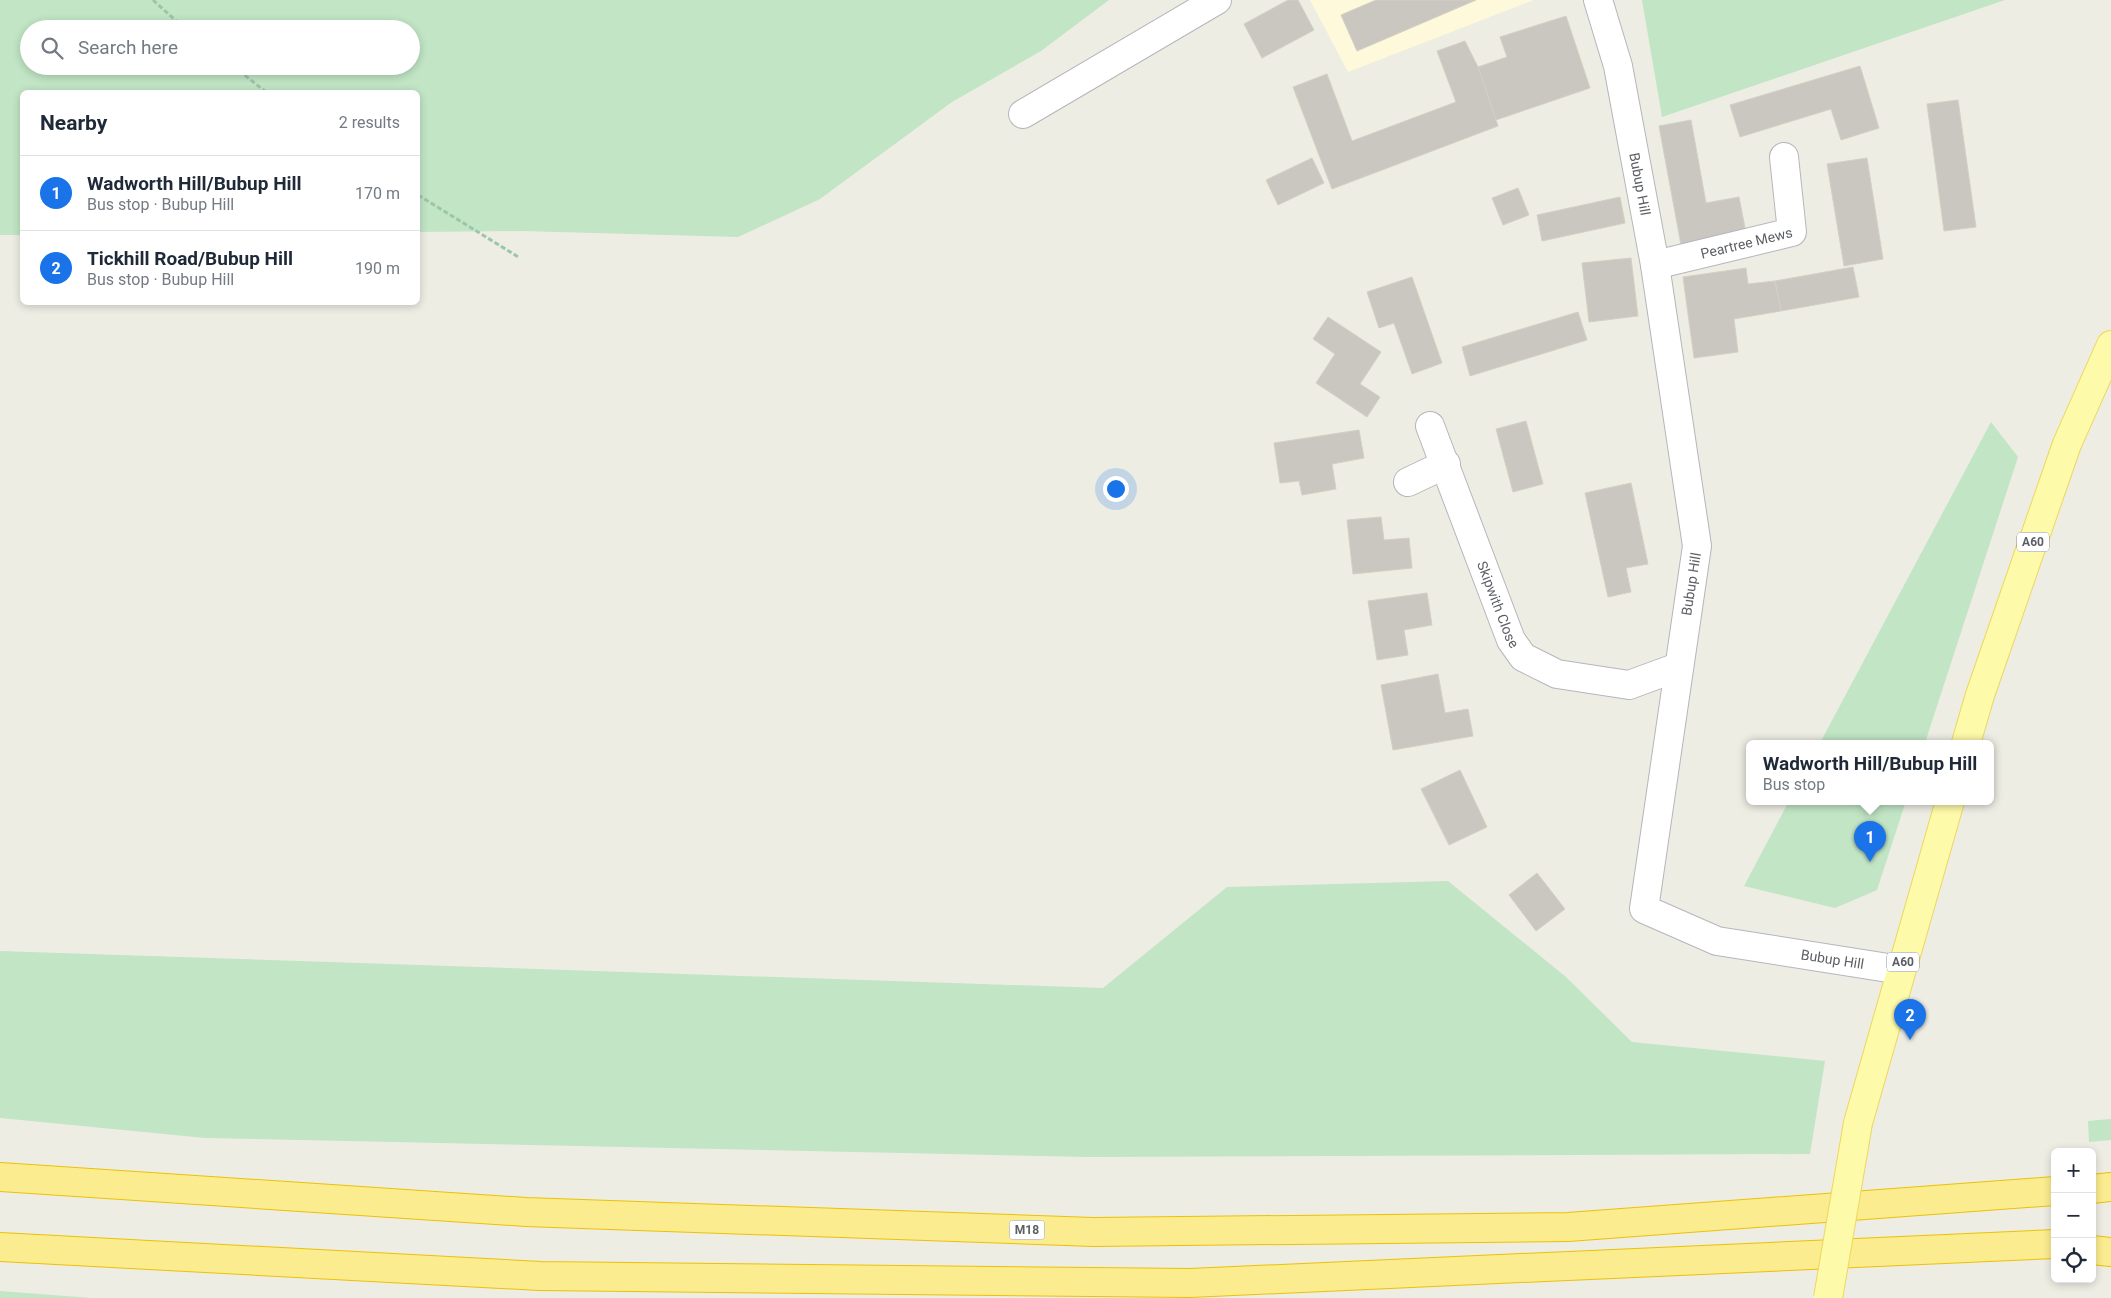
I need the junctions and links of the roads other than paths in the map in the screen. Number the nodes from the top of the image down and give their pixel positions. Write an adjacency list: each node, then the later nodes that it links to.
1 (1598, 0): 5 (street, Bubup Hill)
2 (1206, 2): 3 (street)
3 (1023, 114)
4 (1784, 157): 5 (street, Peartree Mews)
5 (1655, 265): 10 (street, Bubup Hill)
6 (2111, 345): 11 (main road, A60)
7 (1430, 426): 8 (street, Skipwith Close)
8 (1446, 464): 9 (street); 10 (street, Skipwith Close)
9 (1408, 482)
10 (1678, 667): 13 (street, Bubup Hill)
11 (1967, 740)
12 (1949, 805): 13 (main road, A60)
13 (1901, 970): 24 (main road, A60, bridge)
14 (0, 1177): 17 (highway, M18)
15 (2111, 1187): 16 (highway)
16 (2096, 1189)
17 (2051, 1191)
18 (2111, 1242): 19 (highway)
19 (2096, 1243)
20 (2047, 1245): 21 (highway)
21 (0, 1247)
22 (2096, 1250): 23 (highway)
23 (2111, 1252)
24 (1828, 1298)

